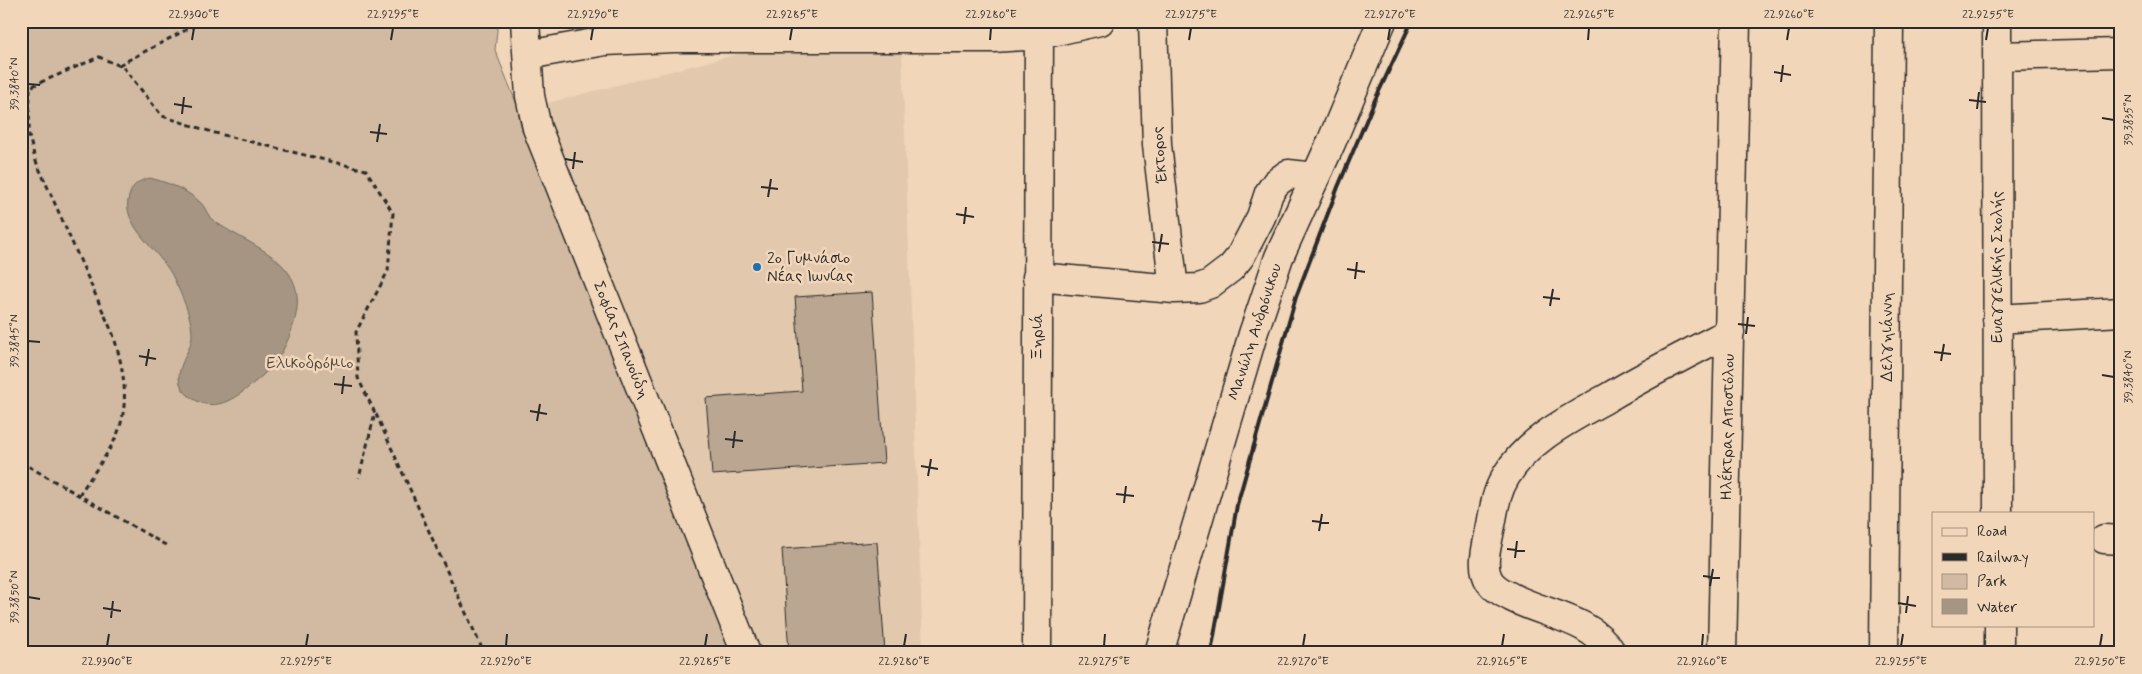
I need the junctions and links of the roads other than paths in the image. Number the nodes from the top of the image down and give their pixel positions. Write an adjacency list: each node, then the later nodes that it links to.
1 (525, 21): 11 (street, Σοφίας Σπανούδη)
2 (1100, 21): 8 (street)
3 (1153, 21): 15 (street, Έκτορος)
4 (1382, 21): 13 (street, Μανώλη Ανδρόνικου)
5 (1736, 21): 18 (street, Ηλέκτρας Αποστόλου)
6 (1889, 21): 26 (street, Δελγηιάννη)
7 (1997, 21): 12 (street, Ευαγγελικής Σχολής)
8 (1039, 28): 9 (street); 14 (street, Ξηριά)
9 (673, 30): 11 (street)
10 (2121, 53): 12 (street)
11 (528, 55): 21 (street, Σοφίας Σπανούδη)
12 (1997, 56): 17 (street, Ευαγγελικής Σχολής)
13 (1316, 177): 15 (street); 23 (street, Μανώλη Ανδρόνικου)
14 (1038, 278): 15 (street); 22 (street, Ξηριά)
15 (1174, 289)
16 (2121, 312): 17 (street)
17 (1997, 319): 19 (street, Ευαγγελικής Σχολής)
18 (1730, 332): 24 (street); 25 (street, Ηλέκτρας Αποστόλου)
19 (1998, 512)
20 (1998, 626): 27 (street)
21 (746, 653)
22 (1038, 653)
23 (1159, 653)
24 (1612, 653)
25 (1722, 653)
26 (1884, 653)
27 (1999, 653)

